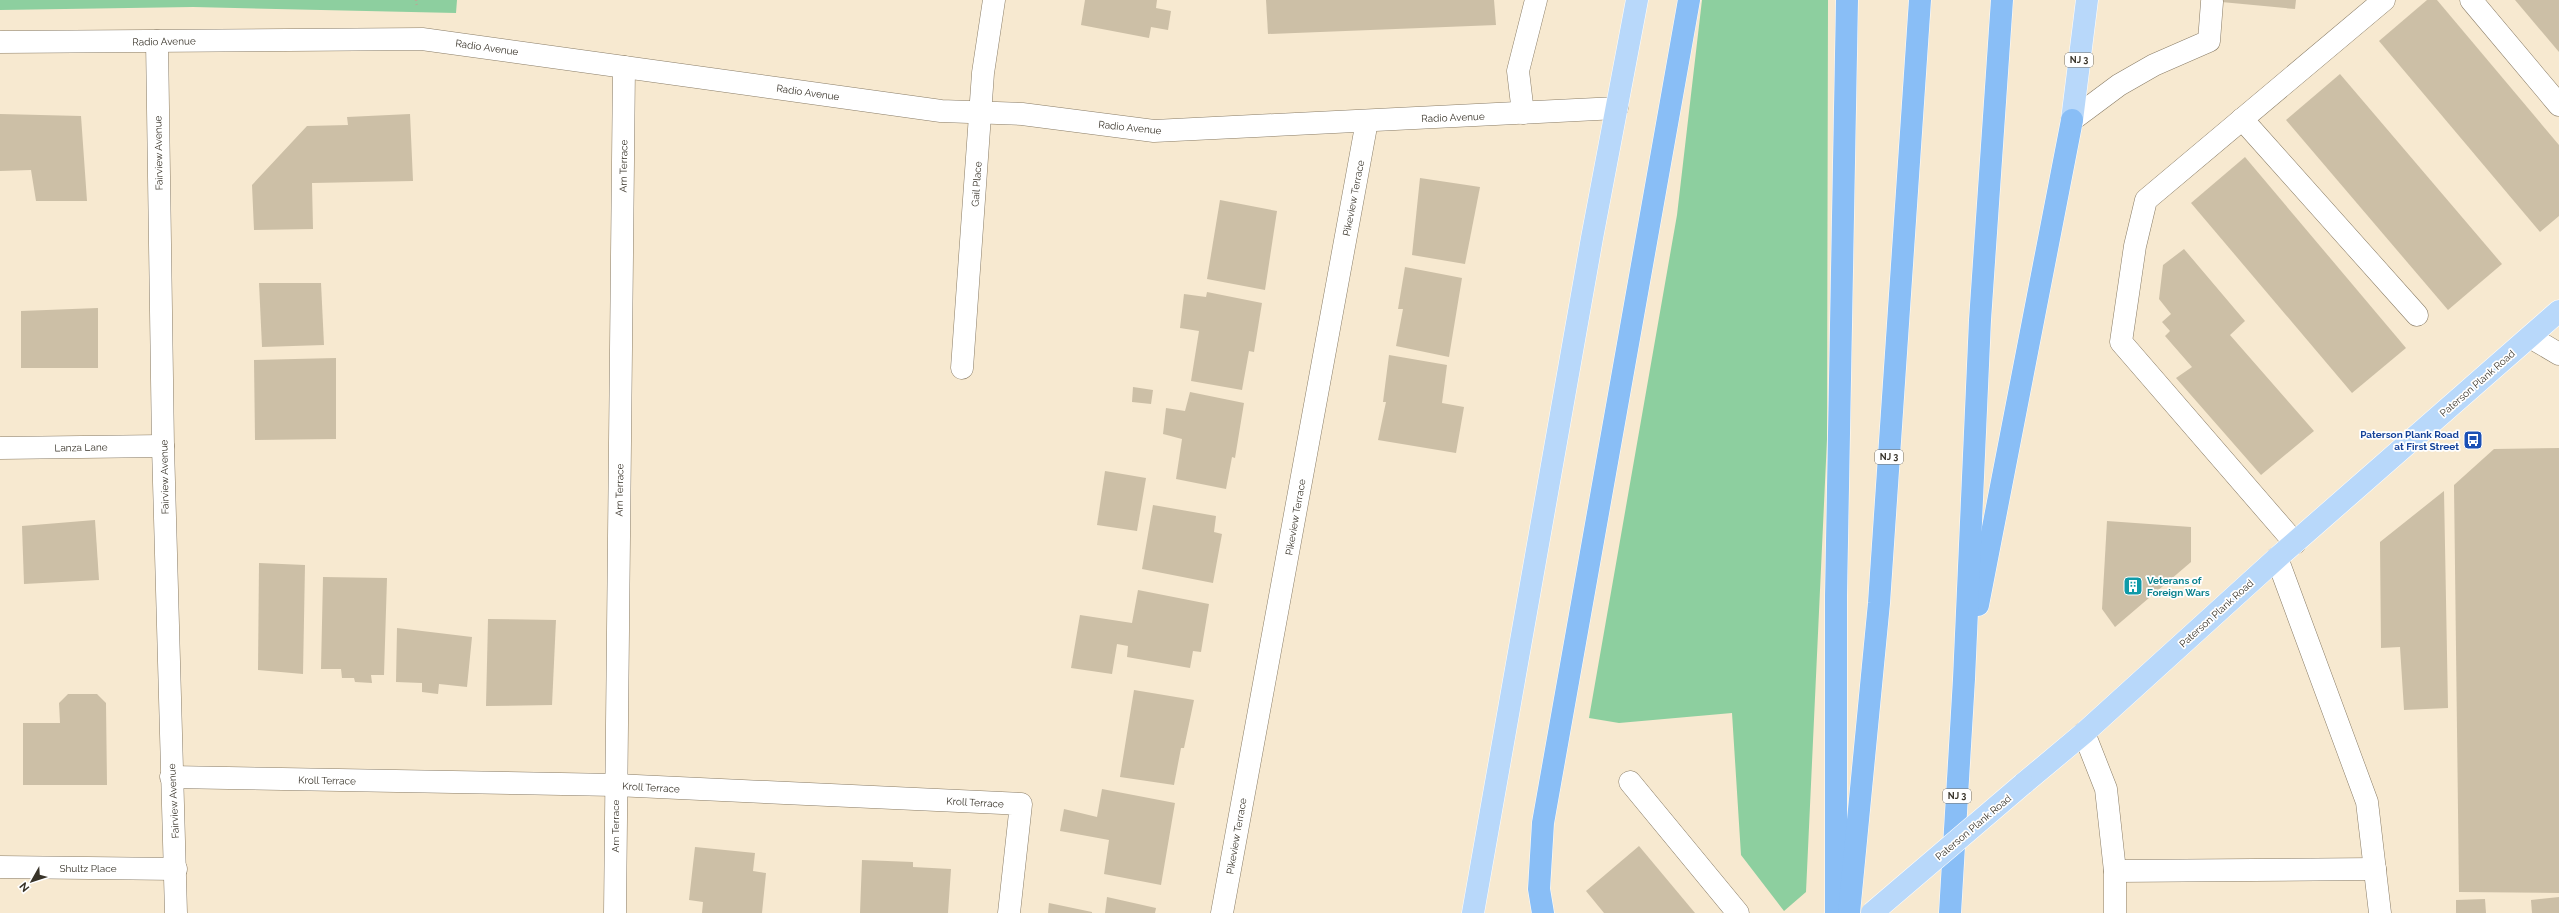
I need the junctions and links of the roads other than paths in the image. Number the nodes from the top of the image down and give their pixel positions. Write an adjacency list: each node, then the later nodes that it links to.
1 (994, 0): 17 (street, Gail Place)
2 (1536, 0): 18 (street)
3 (1637, 0): 16 (main road)
4 (1690, 0): 45 (highway)
5 (1847, 0): 47 (highway)
6 (1920, 0): 48 (highway, NJ 3)
7 (2002, 0): 31 (highway, NJ 3)
8 (2087, 0): 20 (main road, NJ 3)
9 (2384, 0): 19 (street)
10 (2471, 0): 15 (street)
11 (2212, 2): 20 (street)
12 (157, 41): 13 (street, Radio Avenue); 14 (street, Radio Avenue); 27 (street, Fairview Avenue)
13 (0, 42)
14 (624, 67): 17 (street, Radio Avenue); 35 (street, Arn Terrace)
15 (2559, 105)
16 (1617, 108): 18 (street, Radio Avenue); 44 (main road)
17 (981, 113): 21 (street, Radio Avenue); 26 (street, Gail Place)
18 (1523, 113): 21 (street, Radio Avenue)
19 (2242, 119): 23 (street); 29 (street)
20 (2072, 120): 31 (highway, NJ 3)
21 (1367, 121): 43 (street, Pikeview Terrace)
22 (2559, 311): 24 (main road, Paterson Plank Road)
23 (2417, 315)
24 (2530, 337): 25 (street); 29 (main road, Paterson Plank Road)
25 (2559, 354)
26 (962, 368)
27 (163, 446): 28 (street, Lanza Lane); 33 (street, Fairview Avenue)
28 (0, 448)
29 (2295, 542): 30 (main road, Paterson Plank Road)
30 (2277, 558): 32 (main road, Paterson Plank Road); 38 (street)
31 (1964, 679): 50 (highway, NJ 3)
32 (2084, 733): 39 (street); 49 (main road, Paterson Plank Road, bridge)
33 (171, 777): 35 (street, Kroll Terrace); 37 (street, Fairview Avenue)
34 (1630, 782): 46 (street)
35 (615, 785): 41 (street, Arn Terrace); 42 (street, Kroll Terrace)
36 (0, 867): 37 (street, Shultz Place)
37 (176, 869): 40 (street, Fairview Avenue)
38 (2375, 869): 39 (street); 52 (street)
39 (2115, 871): 51 (street)
40 (176, 913)
41 (615, 913)
42 (1009, 913)
43 (1222, 913)
44 (1473, 913)
45 (1543, 913)
46 (1738, 913)
47 (1836, 913)
48 (1849, 913)
49 (1872, 913)
50 (1950, 913)
51 (2115, 913)
52 (2380, 913)

